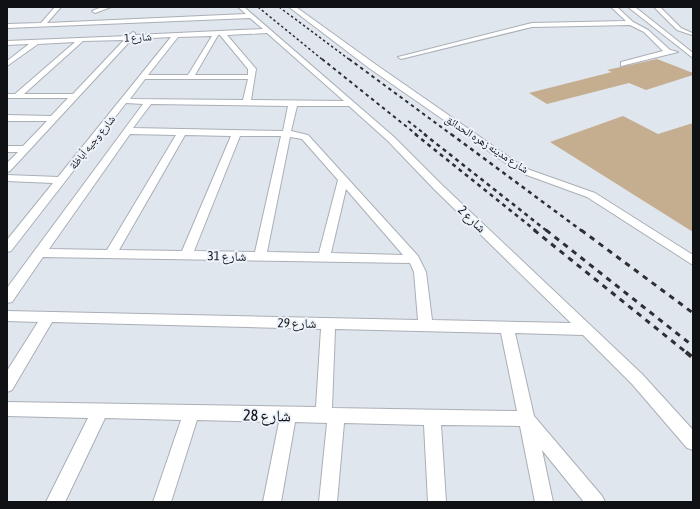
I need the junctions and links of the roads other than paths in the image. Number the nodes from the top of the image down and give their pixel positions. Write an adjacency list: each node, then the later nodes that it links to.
1 (58, 7): 12 (street)
2 (108, 7): 8 (street)
3 (240, 7): 9 (street, شارع 2)
4 (292, 7): 57 (street, شارع مدينه زهره الحدائق)
5 (614, 7): 11 (street)
6 (631, 7): 23 (street)
7 (657, 7): 16 (street)
8 (95, 12)
9 (251, 16): 10 (street); 14 (street, شارع 2)
10 (140, 20): 12 (street); 18 (street)
11 (631, 24): 22 (street); 24 (street)
12 (42, 25): 13 (street)
13 (7, 26)
14 (269, 31): 15 (street, شارع 1); 37 (street, شارع 2)
15 (219, 33): 17 (street, شارع 1); 28 (street); 29 (street)
16 (692, 34)
17 (176, 35): 18 (street, شارع 1); 27 (street, شارع وجيه أباظة)
18 (131, 38): 19 (street, شارع 1); 32 (street)
19 (81, 40): 20 (street, شارع 1); 31 (street)
20 (36, 42): 21 (street, شارع 1); 25 (street)
21 (7, 43)
22 (668, 52): 23 (street); 26 (street)
23 (690, 54)
24 (401, 57)
25 (7, 64)
26 (624, 64)
27 (143, 77): 28 (street); 33 (street, شارع وجيه أباظة)
28 (190, 77): 29 (street)
29 (252, 77): 35 (street)
30 (7, 96): 31 (street)
31 (17, 96): 32 (street)
32 (76, 96): 39 (street)
33 (124, 101): 34 (street); 49 (street, شارع وجيه أباظة)
34 (148, 102): 35 (street); 40 (street)
35 (246, 102): 36 (street)
36 (293, 103): 37 (street); 43 (street)
37 (351, 104): 64 (street, شارع 2)
38 (7, 118): 39 (street)
39 (55, 119): 45 (street)
40 (127, 131): 41 (street); 51 (street)
41 (182, 132): 42 (street); 52 (street)
42 (237, 133): 43 (street); 53 (street)
43 (286, 134): 48 (street); 54 (street)
44 (7, 149): 45 (street)
45 (26, 149): 46 (street)
46 (7, 169)
47 (7, 178): 49 (street)
48 (343, 178): 55 (street); 56 (street)
49 (61, 180): 50 (street, شارع وجيه أباظة)
50 (7, 248)
51 (40, 253): 52 (street, شارع 31); 58 (street)
52 (111, 254): 53 (street, شارع 31)
53 (186, 255): 54 (street, شارع 31)
54 (260, 256): 55 (street, شارع 31)
55 (324, 257): 56 (street, شارع 31)
56 (414, 259): 62 (street)
57 (693, 261)
58 (7, 298)
59 (7, 316): 60 (street, شارع 29)
60 (48, 317): 61 (street, شارع 29); 65 (street)
61 (328, 324): 62 (street, شارع 29); 70 (street)
62 (426, 326): 63 (street, شارع 29)
63 (507, 327): 64 (street, شارع 29); 72 (street)
64 (587, 329): 73 (street, شارع 2)
65 (7, 386)
66 (7, 409): 67 (street, شارع 28)
67 (100, 411): 68 (street, شارع 28); 74 (street)
68 (191, 413): 69 (street, شارع 28); 75 (street)
69 (288, 415): 70 (street, شارع 28); 76 (street)
70 (330, 416): 71 (street, شارع 28); 77 (street)
71 (432, 418): 72 (street, شارع 28); 78 (street)
72 (526, 420): 79 (street); 80 (street)
73 (693, 442)
74 (55, 502)
75 (162, 502)
76 (272, 502)
77 (328, 502)
78 (436, 502)
79 (544, 502)
80 (596, 502)

